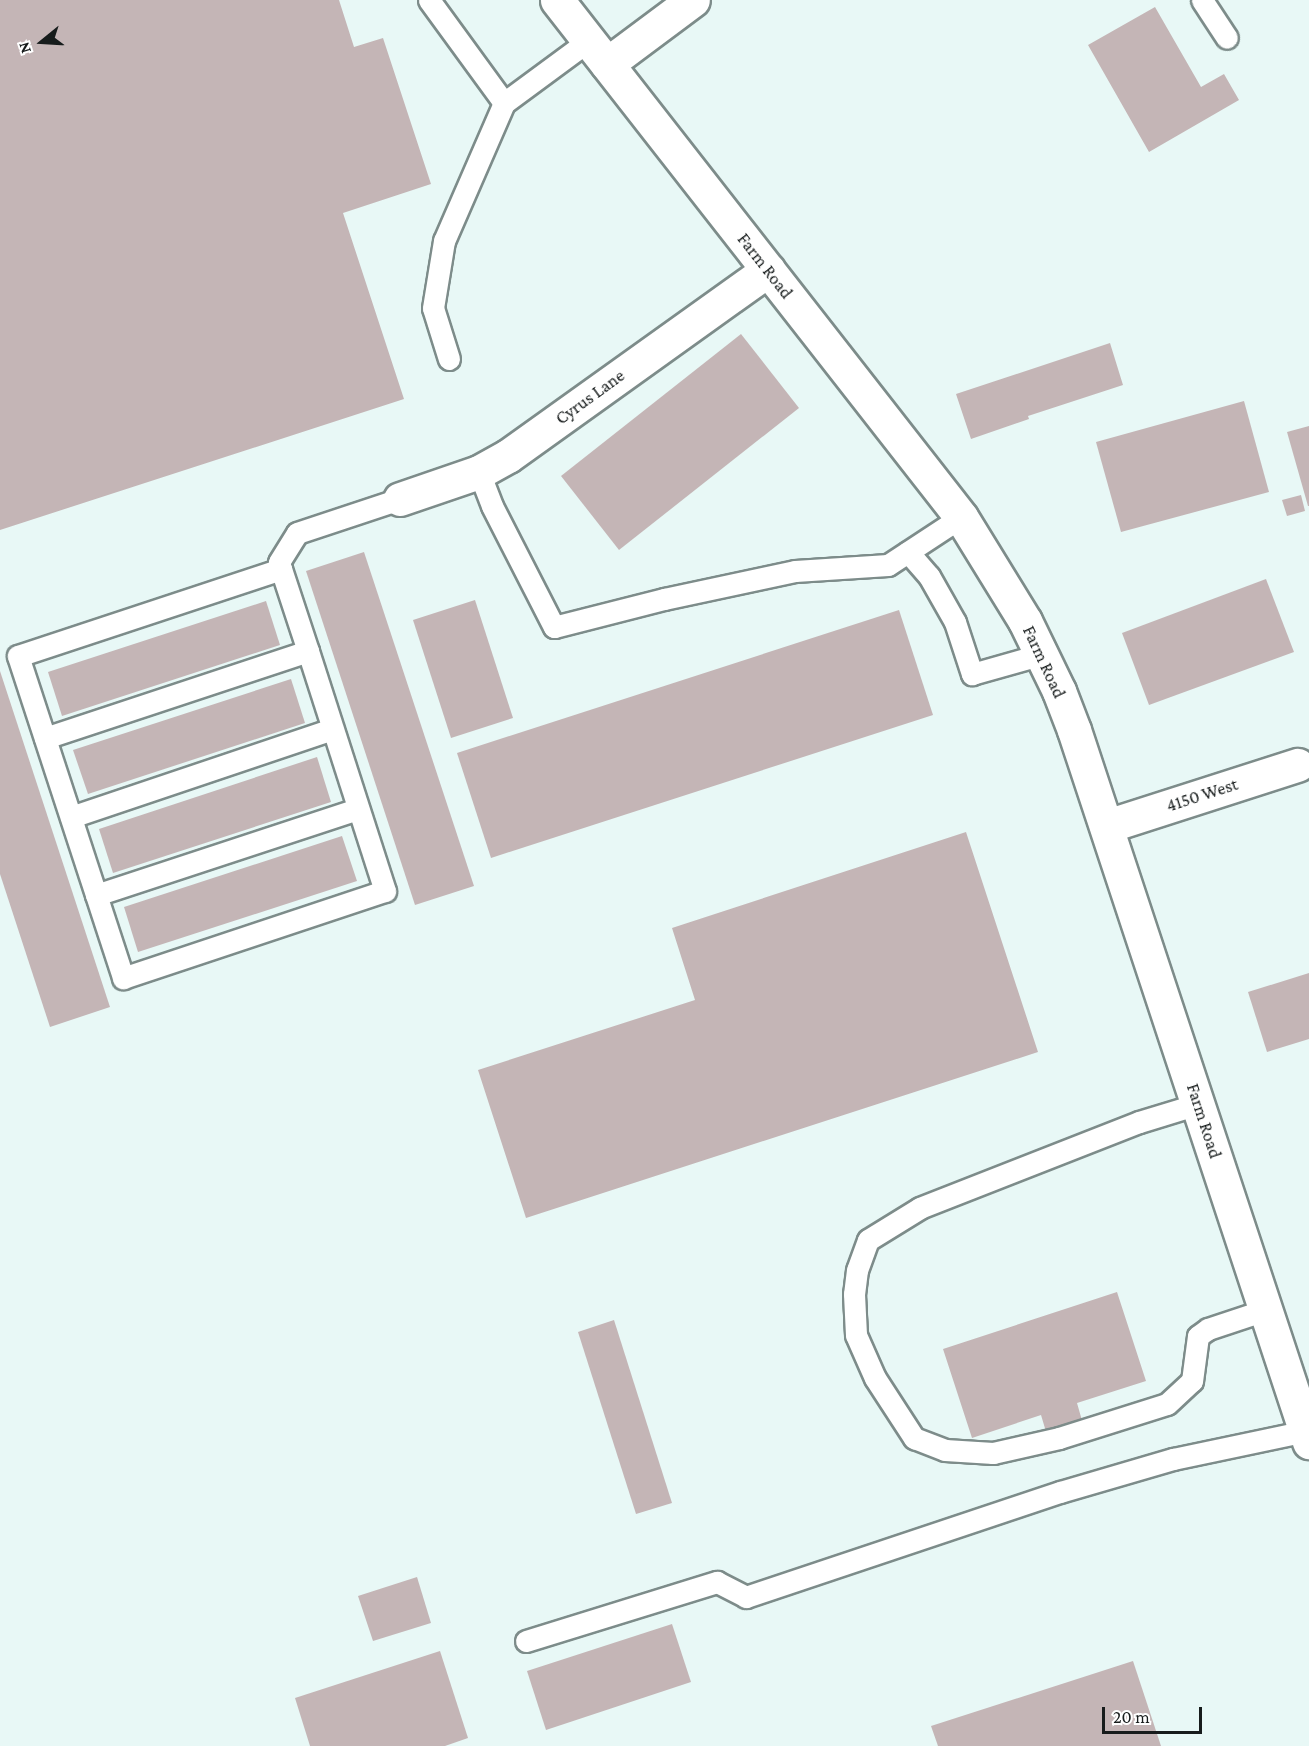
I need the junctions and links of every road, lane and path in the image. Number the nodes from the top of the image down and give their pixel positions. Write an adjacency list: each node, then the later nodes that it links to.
1 (429, 0): 7 (lane)
2 (557, 0): 6 (street, Farm Road)
3 (693, 0): 6 (street)
4 (1202, 0): 5 (lane)
5 (1227, 38)
6 (597, 53): 7 (lane); 8 (street, Farm Road)
7 (504, 103): 9 (lane)
8 (768, 270): 10 (street, Cyrus Lane); 12 (street, Farm Road)
9 (449, 359)
10 (479, 472): 11 (street, Cyrus Lane); 13 (lane)
11 (400, 499): 14 (lane)
12 (961, 517): 13 (lane); 16 (street, Farm Road)
13 (908, 552): 16 (lane)
14 (281, 568): 15 (lane); 18 (lane)
15 (308, 651): 17 (lane); 18 (lane)
16 (1043, 654): 22 (street, Farm Road)
17 (332, 729): 20 (lane); 21 (lane)
18 (45, 738): 21 (lane)
19 (1297, 765): 22 (street, 4150 West)
20 (358, 809): 23 (lane); 23 (lane)
21 (71, 817): 23 (lane)
22 (1107, 826): 24 (street, Farm Road)
23 (96, 896)
24 (1198, 1104): 25 (street, Farm Road); 25 (lane)
25 (1265, 1310): 26 (street, Farm Road)
26 (1307, 1437): 27 (lane)
27 (526, 1641)

